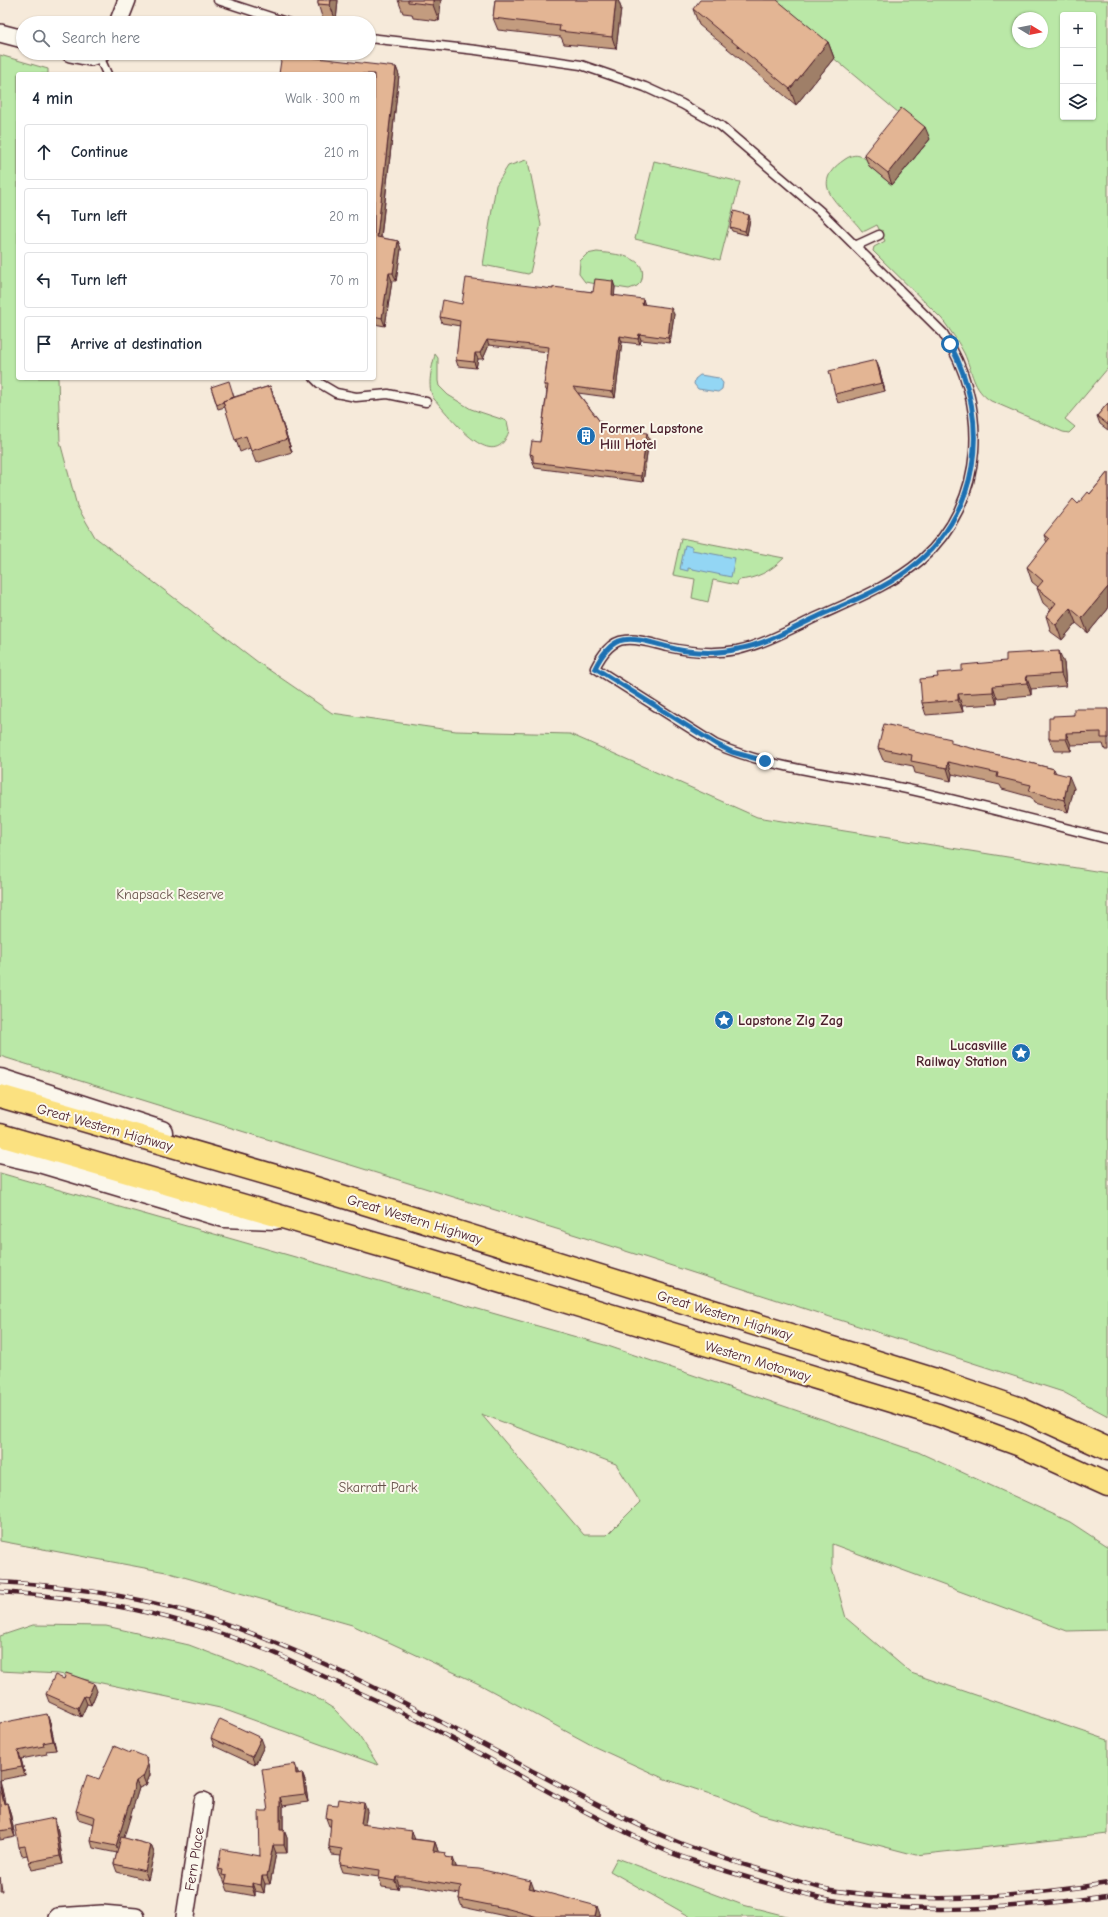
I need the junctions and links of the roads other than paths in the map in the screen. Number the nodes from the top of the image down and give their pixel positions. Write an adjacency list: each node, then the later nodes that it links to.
1 (127, 0): 3 (street)
2 (218, 0): 4 (lane)
3 (121, 16)
4 (267, 16)
5 (0, 33): 6 (street)
6 (16, 37)
7 (376, 39): 11 (lane)
8 (102, 60): 9 (lane)
9 (106, 72)
10 (880, 235): 11 (lane)
11 (855, 246): 14 (lane)
12 (316, 380): 13 (lane)
13 (426, 402)
14 (1108, 839)
15 (0, 1080): 19 (main road)
16 (0, 1096): 19 (highway, Great Western Highway)
17 (0, 1134): 20 (highway)
18 (0, 1152): 20 (main road)
19 (296, 1182): 21 (highway, Great Western Highway)
20 (288, 1218): 22 (highway, Western Motorway)
21 (1108, 1449)
22 (1108, 1485)
23 (203, 1801): 26 (street, Fern Place)
24 (57, 1917): 25 (street)
25 (136, 1917)
26 (185, 1917)

